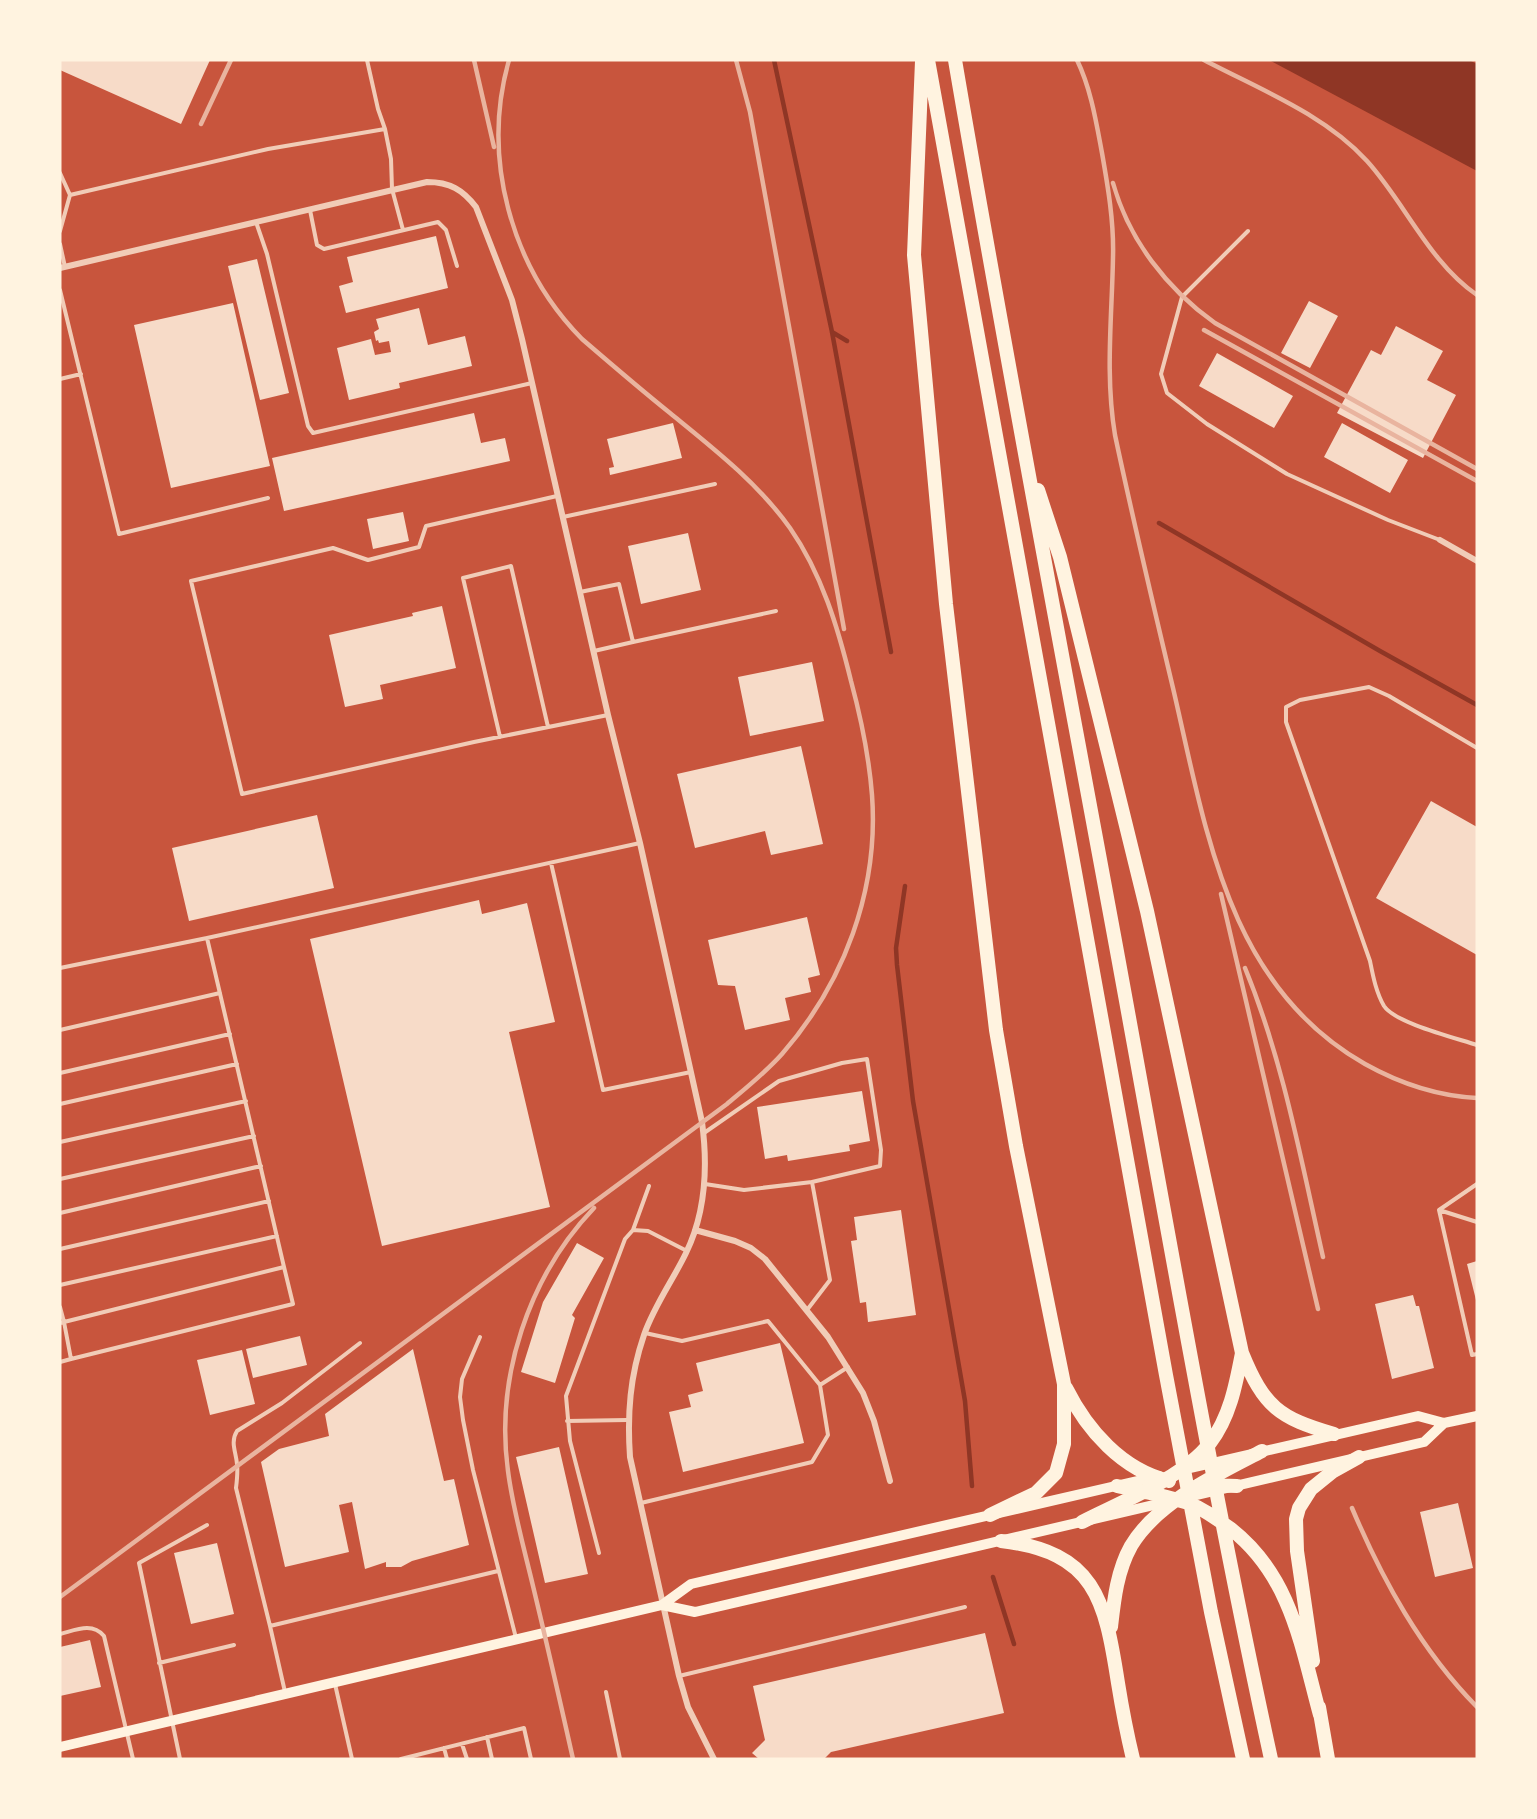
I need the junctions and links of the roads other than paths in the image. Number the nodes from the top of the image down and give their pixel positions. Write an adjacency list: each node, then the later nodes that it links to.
1 (367, 60): 5 (lane)
2 (922, 60): 80 (highway)
3 (928, 60): 136 (highway)
4 (955, 60): 21 (highway)
5 (385, 129): 7 (lane); 8 (lane)
6 (60, 173): 8 (lane)
7 (392, 189): 9 (street); 11 (lane); 20 (street)
8 (70, 195): 12 (lane)
9 (310, 209): 10 (street); 11 (lane)
10 (256, 222): 16 (street); 20 (lane)
11 (403, 230): 15 (lane)
12 (60, 231)
13 (1248, 231): 26 (lane)
14 (60, 244): 16 (lane)
15 (456, 266)
16 (63, 267)
17 (60, 290): 18 (lane)
18 (81, 374): 19 (lane); 24 (lane)
19 (60, 379)
20 (532, 383): 23 (street)
21 (1024, 447): 75 (highway); 137 (highway)
22 (715, 484): 25 (lane)
23 (557, 496): 25 (street); 34 (lane)
24 (268, 498)
25 (562, 517): 28 (street)
26 (1440, 540): 27 (street)
27 (1477, 561)
28 (580, 592): 30 (lane); 31 (street)
29 (776, 611): 30 (lane)
30 (633, 642): 31 (lane)
31 (594, 651): 32 (street)
32 (608, 715): 33 (lane); 36 (street)
33 (548, 727): 34 (lane); 34 (lane)
34 (500, 737)
35 (1477, 748): 43 (lane)
36 (640, 843): 37 (lane); 45 (street)
37 (551, 863): 38 (lane); 45 (lane)
38 (207, 938): 39 (lane); 40 (lane)
39 (60, 968)
40 (220, 993): 41 (lane); 42 (lane)
41 (60, 1030)
42 (230, 1034): 44 (lane); 46 (lane)
43 (1477, 1045)
44 (237, 1064): 47 (lane); 48 (lane)
45 (691, 1072): 49 (street)
46 (60, 1073)
47 (246, 1101): 50 (lane); 51 (lane)
48 (60, 1104)
49 (704, 1133): 54 (lane); 55 (street)
50 (254, 1136): 52 (lane); 53 (lane)
51 (60, 1142)
52 (261, 1166): 58 (lane); 60 (lane)
53 (60, 1179)
54 (812, 1182): 55 (lane); 70 (lane)
55 (705, 1184): 63 (street)
56 (1477, 1184): 59 (lane)
57 (650, 1186): 62 (lane)
58 (269, 1201): 64 (lane); 65 (lane)
59 (1439, 1210): 61 (lane); 76 (lane)
60 (60, 1213)
61 (1477, 1222)
62 (633, 1230): 66 (lane); 84 (lane)
63 (695, 1230): 66 (street); 70 (street)
64 (277, 1236): 67 (lane); 68 (lane)
65 (60, 1249)
66 (687, 1251): 72 (street)
67 (284, 1267): 71 (lane); 77 (lane)
68 (60, 1285)
69 (60, 1307): 71 (lane)
70 (807, 1310): 79 (street)
71 (62, 1322): 77 (lane)
72 (644, 1333): 81 (lane); 83 (street)
73 (480, 1337): 103 (lane)
74 (360, 1343): 106 (lane)
75 (1242, 1353): 86 (highway); 89 (highway)
76 (1477, 1354)
77 (71, 1359): 78 (lane)
78 (60, 1362)
79 (848, 1367): 81 (lane); 91 (street)
80 (1064, 1384): 90 (highway); 98 (highway)
81 (820, 1385): 97 (lane)
82 (1477, 1416): 85 (main road)
83 (627, 1420): 84 (lane); 97 (street)
84 (567, 1421): 102 (lane)
85 (1444, 1423): 86 (main road); 88 (main road)
86 (1334, 1434): 87 (main road)
87 (1262, 1451): 89 (main road); 92 (highway)
88 (1359, 1457): 94 (main road); 116 (highway)
89 (1176, 1471): 90 (highway)
90 (1160, 1478): 92 (highway); 93 (main road); 95 (highway)
91 (890, 1481)
92 (1200, 1485): 94 (highway); 96 (highway)
93 (1117, 1486): 95 (highway); 98 (main road)
94 (1237, 1486): 96 (main road)
95 (1143, 1491): 96 (highway); 99 (highway)
96 (1178, 1500): 99 (main road); 107 (highway); 116 (highway)
97 (640, 1503): 104 (street)
98 (990, 1515): 104 (main road)
99 (1082, 1522): 101 (main road)
100 (207, 1525): 111 (lane)
101 (1000, 1541): 104 (main road); 107 (highway)
102 (599, 1553)
103 (498, 1571): 106 (lane); 109 (lane)
104 (662, 1605): 109 (main road); 112 (street)
105 (965, 1606): 112 (lane)
106 (270, 1626): 115 (lane)
107 (1110, 1632): 135 (highway)
108 (60, 1634): 118 (lane)
109 (516, 1639): 113 (main road)
110 (234, 1645): 111 (lane)
111 (159, 1663): 117 (lane)
112 (680, 1676): 134 (street)
113 (334, 1682): 115 (main road); 126 (lane)
114 (606, 1692): 133 (lane)
115 (286, 1693): 117 (main road)
116 (1320, 1715): 138 (highway)
117 (171, 1720): 118 (main road); 125 (lane)
118 (126, 1731): 121 (main road); 124 (lane)
119 (487, 1737): 120 (lane); 131 (lane); 132 (lane)
120 (462, 1744): 122 (lane); 130 (lane)
121 (60, 1747)
122 (444, 1748): 123 (lane); 129 (lane)
123 (424, 1753): 127 (lane); 128 (lane)
124 (133, 1759)
125 (180, 1759)
126 (352, 1759)
127 (402, 1759)
128 (425, 1759)
129 (447, 1759)
130 (466, 1759)
131 (492, 1759)
132 (531, 1759)
133 (620, 1759)
134 (714, 1759)
135 (1133, 1759)
136 (1243, 1759)
137 (1271, 1759)
138 (1328, 1759)

